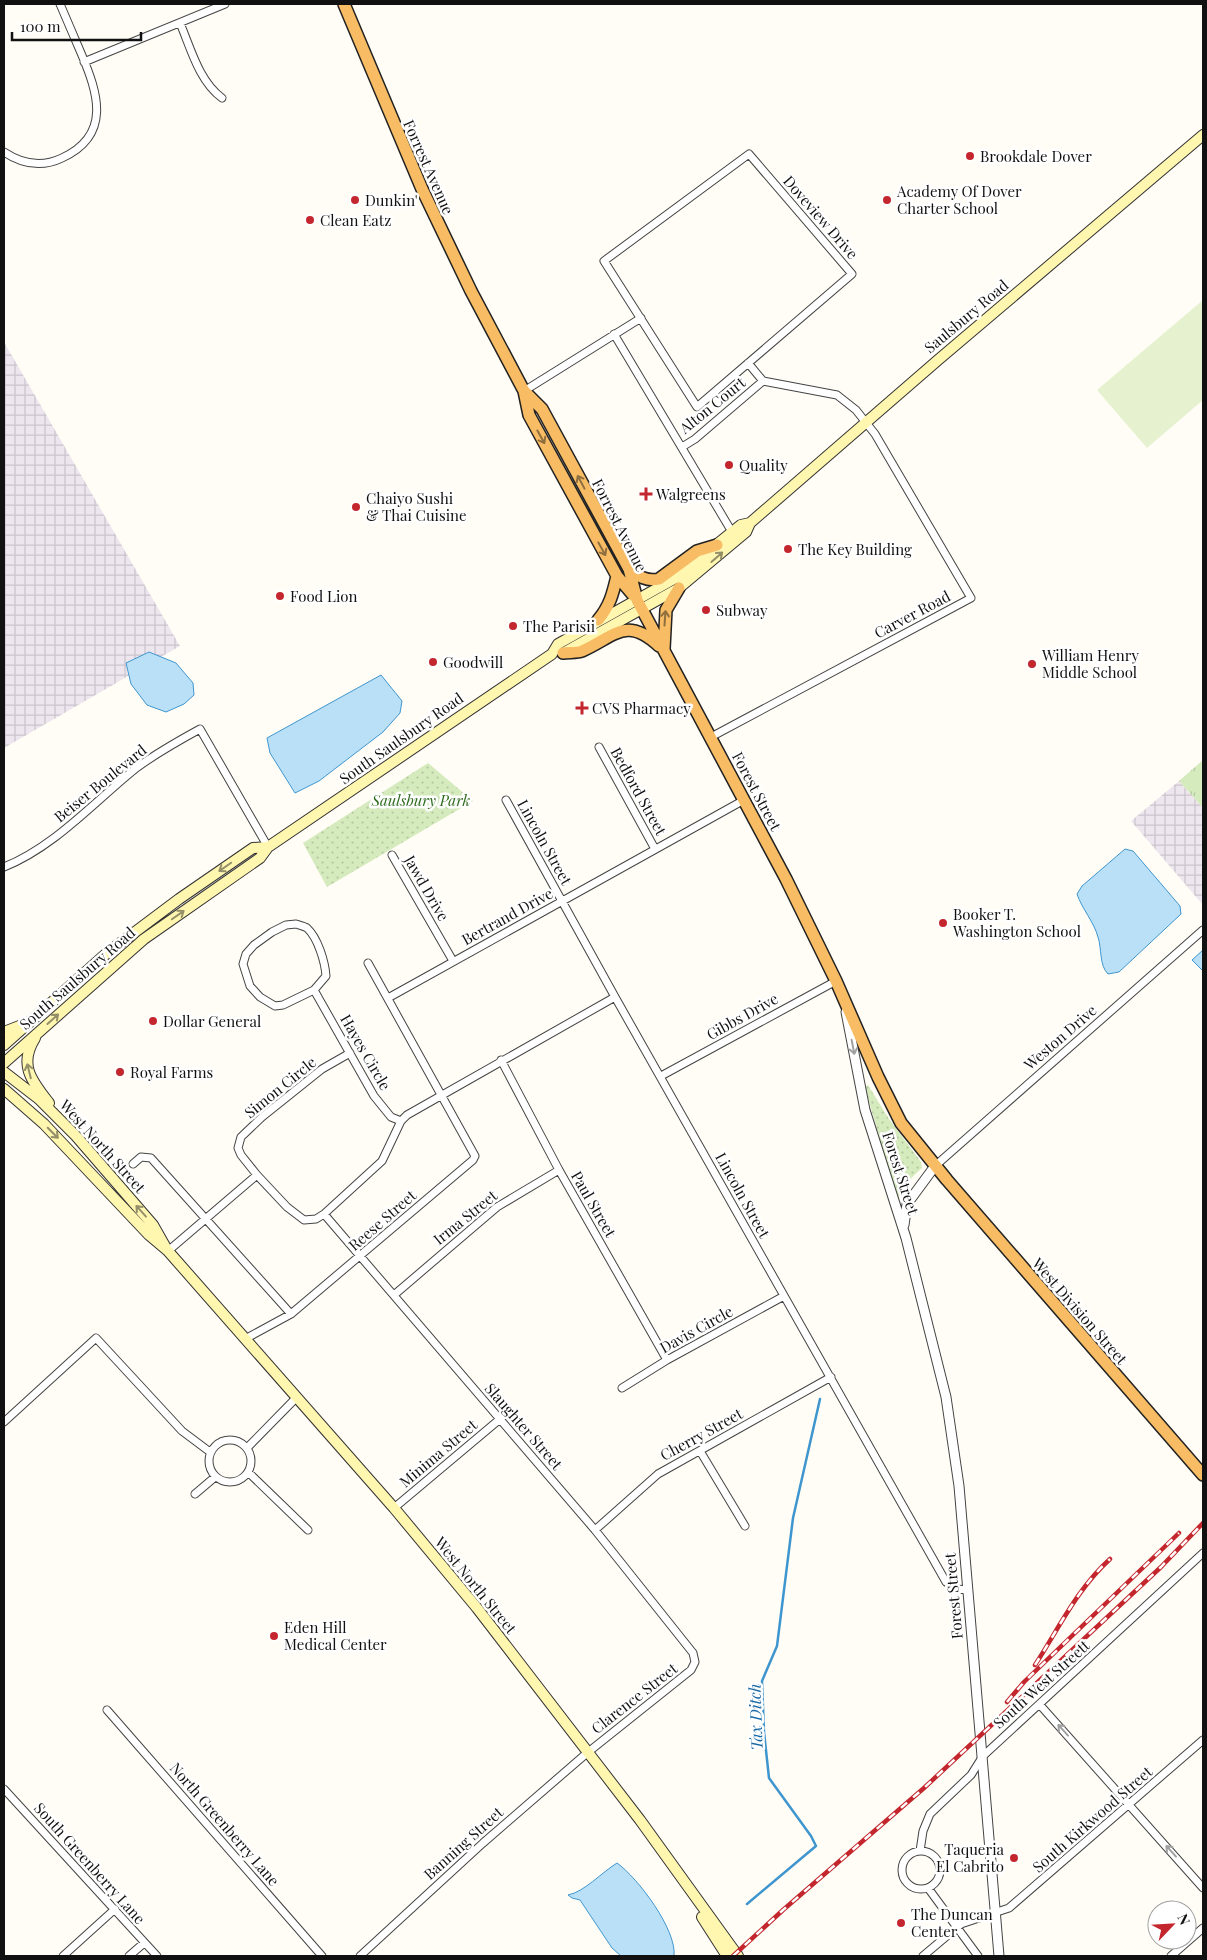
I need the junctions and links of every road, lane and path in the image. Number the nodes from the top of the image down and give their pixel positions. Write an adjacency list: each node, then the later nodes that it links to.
1 (60, 4): 5 (street)
2 (225, 4): 4 (street)
3 (344, 4): 13 (highway, Forrest Avenue)
4 (180, 22): 5 (street); 6 (street)
5 (84, 62): 8 (street)
6 (222, 98)
7 (1203, 135): 14 (main road, Saulsbury Road)
8 (4, 152)
9 (641, 318): 10 (street); 11 (street, Doveview Drive); 11 (street, Doveview Drive)
10 (614, 334): 13 (street); 15 (street)
11 (748, 363): 12 (street)
12 (764, 381): 14 (street, Alton Court); 15 (street, Alton Court)
13 (524, 391): 19 (highway, Forrest Avenue, one-way to 13); 20 (highway, Forrest Avenue, one-way to 20)
14 (866, 422): 16 (main road, Saulsbury Road); 26 (street, Carver Road)
15 (682, 448): 17 (street)
16 (750, 523): 17 (main road, Saulsbury Road); 21 (main road, Saulsbury Road, one-way to 16)
17 (732, 532): 18 (main road, Saulsbury Road)
18 (717, 545): 19 (highway); 22 (main road, Saulsbury Road)
19 (628, 569): 22 (highway, Forrest Avenue)
20 (617, 576): 22 (highway, Forrest Avenue); 23 (highway)
21 (679, 588): 22 (main road, Saulsbury Road); 24 (highway, one-way to 21)
22 (639, 604): 23 (main road, South Saulsbury Road); 24 (highway, Forest Street); 25 (main road, South Saulsbury Road)
23 (598, 620): 25 (main road, South Saulsbury Road)
24 (664, 651): 25 (highway); 26 (highway, Forest Street)
25 (557, 653): 30 (main road, South Saulsbury Road)
26 (711, 737): 29 (highway, Forest Street)
27 (599, 747): 31 (street, Bedford Street)
28 (506, 800): 34 (street, Lincoln Street)
29 (744, 800): 31 (street, Bertrand Drive); 38 (highway, Forest Street)
30 (268, 847): 33 (street, Beiser Boulevard); 43 (main road, South Saulsbury Road, one-way to 43); 44 (main road, South Saulsbury Road, one-way to 30)
31 (655, 849): 34 (street, Bertrand Drive)
32 (392, 855): 36 (street, Jawd Drive)
33 (4, 867)
34 (562, 901): 36 (street, Bertrand Drive); 40 (street, Lincoln Street)
35 (1203, 930): 59 (street, Weston Drive)
36 (453, 962): 41 (street, Bertrand Drive)
37 (368, 963): 41 (street, Reese Street)
38 (836, 981): 42 (highway, Forest Street); 51 (street, Gibbs Drive)
39 (314, 990): 39 (street); 47 (street, Hayes Circle)
40 (615, 997): 48 (street); 51 (street, Lincoln Street)
41 (388, 998): 53 (street, Reese Street)
42 (844, 1000): 59 (highway, Forest Street); 64 (street, Forest Street, one-way to 64)
43 (28, 1023): 45 (main road); 46 (main road, South Saulsbury Road)
44 (40, 1030): 49 (main road, South Saulsbury Road); 57 (main road, one-way to 44)
45 (4, 1032)
46 (4, 1045)
47 (350, 1053): 56 (street, Hayes Circle); 61 (street, Simon Circle)
48 (501, 1060): 53 (street); 60 (street, Paul Street)
49 (4, 1063)
50 (4, 1072): 57 (main road, West North Street)
51 (661, 1076): 68 (street, Lincoln Street)
52 (4, 1089): 55 (main road, West North Street)
53 (441, 1094): 56 (street); 66 (street, Reese Street)
54 (4, 1100): 55 (main road)
55 (28, 1109): 65 (main road, West North Street, one-way to 65)
56 (401, 1121): 62 (street)
57 (66, 1125): 65 (main road, West North Street, one-way to 57)
58 (133, 1164): 63 (street, West North Street)
59 (935, 1166): 64 (street, Forest Street); 81 (highway, West Division Street)
60 (559, 1170): 67 (street, Irma Street); 71 (street, Paul Street)
61 (257, 1174): 62 (street, Simon Circle); 63 (street)
62 (324, 1214): 66 (street, Slaughter Street)
63 (205, 1219): 65 (street); 69 (street, West North Street)
64 (906, 1238): 89 (street, Forest Street)
65 (168, 1251): 70 (main road, West North Street)
66 (360, 1256): 67 (street, Slaughter Street); 69 (street, Reese Street)
67 (394, 1295): 75 (street, Slaughter Street)
68 (784, 1296): 71 (street, Davis Circle); 72 (street, Lincoln Street)
69 (291, 1314): 70 (street, Reese Street)
70 (245, 1339): 74 (main road, West North Street)
71 (667, 1360): 73 (street, Davis Circle)
72 (830, 1377): 78 (street, Cherry Street); 89 (street, Lincoln Street)
73 (622, 1388)
74 (297, 1397): 77 (street); 84 (main road, West North Street)
75 (500, 1419): 84 (street, Minima Street); 87 (street, Slaughter Street)
76 (4, 1422): 79 (street)
77 (247, 1448): 79 (street); 80 (street)
78 (700, 1451): 85 (street); 87 (street, Cherry Street)
79 (210, 1452): 82 (street)
80 (248, 1472): 82 (street); 86 (street)
81 (1203, 1475)
82 (215, 1477): 83 (street)
83 (195, 1494)
84 (394, 1508): 94 (main road, West North Street)
85 (745, 1526)
86 (308, 1530)
87 (595, 1530): 90 (street, Slaughter Street)
88 (1203, 1553): 91 (street, South West Streett)
89 (968, 1590): 95 (street, Forest Street)
90 (696, 1662): 94 (street, Clarence Street)
91 (1040, 1704): 95 (street, South West Streett); 97 (street, one-way to 91)
92 (107, 1710): 110 (street, North Greenberry Lane)
93 (1203, 1740): 97 (street, South Kirkwood Street)
94 (587, 1752): 99 (main road, West North Street); 111 (street, Banning Street)
95 (983, 1756): 98 (street, South West Streett); 103 (street, Forest Street)
96 (5, 1794): 102 (street, South Greenberry Lane)
97 (1130, 1805): 101 (street, one-way to 97); 103 (street, South Kirkwood Street)
98 (920, 1850): 100 (street); 100 (street)
99 (684, 1882): 112 (main road); 113 (main road, West North Street)
100 (928, 1888): 104 (street)
101 (1203, 1888)
102 (114, 1909): 106 (street, South Greenberry Lane); 107 (street)
103 (995, 1912): 104 (street, South Kirkwood Street); 116 (street, Forest Street)
104 (956, 1928): 114 (street, South Kirkwood Street); 115 (street)
105 (1203, 1928): 117 (street)
106 (144, 1943): 108 (street); 109 (street, South Greenberry Lane)
107 (63, 1956)
108 (129, 1956)
109 (156, 1956)
110 (322, 1956)
111 (360, 1956)
112 (726, 1956)
113 (738, 1956)
114 (923, 1956)
115 (978, 1956)
116 (999, 1956)
117 (1171, 1956)

